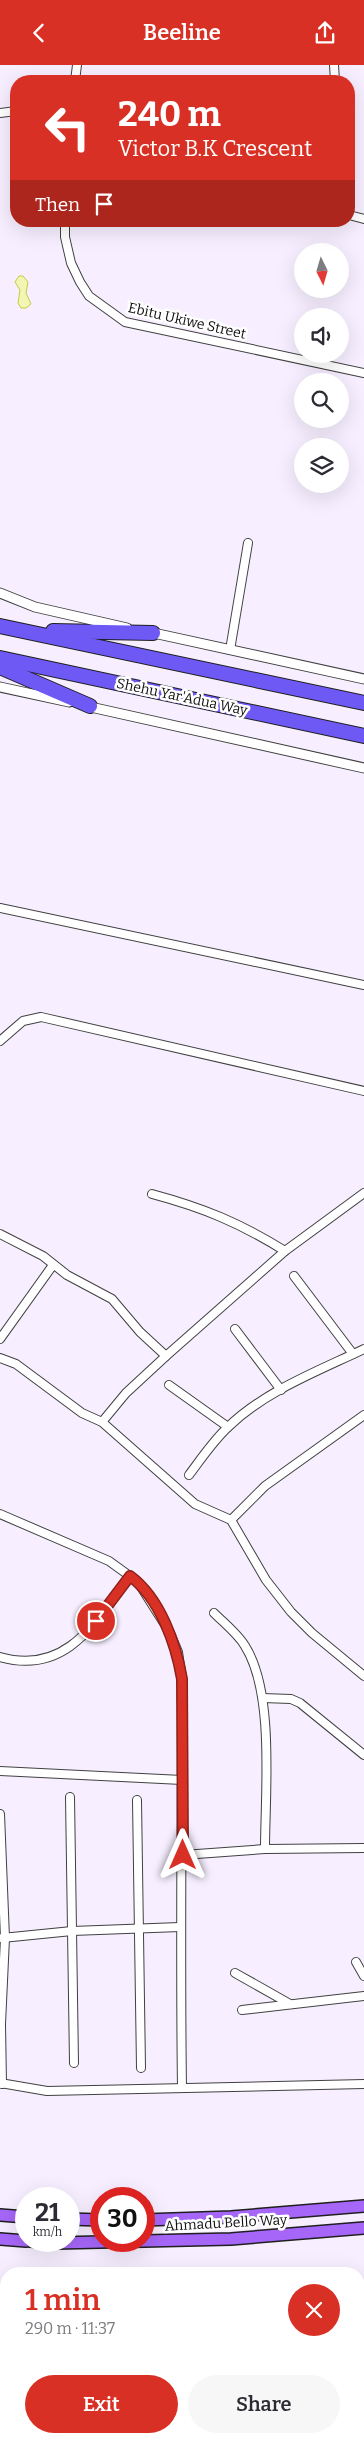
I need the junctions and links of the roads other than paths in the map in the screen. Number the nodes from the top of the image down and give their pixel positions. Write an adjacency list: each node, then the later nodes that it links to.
1 (65, 227): 2 (street, Ebitu Ukiwe Street)
2 (364, 373)
3 (248, 543): 7 (street)
4 (0, 593): 6 (street)
5 (0, 625): 6 (highway); 12 (highway)
6 (153, 633): 7 (street)
7 (230, 650): 10 (street)
8 (0, 658): 14 (highway, Shehu Yar'Adua Way)
9 (0, 667): 13 (highway)
10 (364, 679)
11 (0, 687): 13 (street)
12 (364, 703)
13 (90, 707): 15 (street)
14 (364, 736)
15 (364, 768)
16 (0, 908): 17 (street)
17 (364, 985)
18 (0, 1041): 19 (street)
19 (364, 1091)
20 (364, 1193): 23 (street)
21 (152, 1194): 23 (street)
22 (0, 1234): 24 (street)
23 (285, 1251): 30 (street)
24 (53, 1265): 27 (street); 30 (street)
25 (294, 1276): 29 (street)
26 (235, 1329): 33 (street)
27 (0, 1339)
28 (364, 1349): 29 (street)
29 (353, 1354): 33 (street)
30 (166, 1356): 35 (street)
31 (0, 1358): 35 (street)
32 (169, 1385): 36 (street)
33 (280, 1390): 36 (street)
34 (364, 1415): 39 (street)
35 (102, 1422): 39 (street)
36 (228, 1427): 37 (street)
37 (189, 1475)
38 (0, 1514): 40 (street)
39 (231, 1520): 43 (street)
40 (130, 1576): 42 (street); 47 (street)
41 (214, 1613): 44 (street)
42 (0, 1657)
43 (364, 1676)
44 (263, 1698): 45 (street); 52 (street)
45 (364, 1755)
46 (0, 1771): 47 (street)
47 (182, 1780): 53 (street)
48 (70, 1797): 56 (street)
49 (137, 1800): 54 (street)
50 (0, 1814): 57 (street)
51 (364, 1848): 52 (street)
52 (265, 1849): 53 (street)
53 (183, 1855): 55 (street)
54 (139, 1927): 55 (street); 56 (street); 66 (street)
55 (180, 1927): 69 (street)
56 (72, 1931): 57 (street); 65 (street)
57 (2, 1938): 64 (street)
58 (356, 1962): 60 (street)
59 (235, 1973): 62 (street)
60 (364, 1976)
61 (364, 1996): 62 (street)
62 (290, 2004): 63 (street)
63 (242, 2010)
64 (0, 2024): 67 (street)
65 (74, 2063)
66 (141, 2069)
67 (1, 2083): 69 (street)
68 (364, 2084): 69 (street)
69 (182, 2087)
70 (364, 2206): 73 (main road, Ahmadu Bello Way)
71 (0, 2215): 72 (main road)
72 (15, 2216)
73 (155, 2220)
74 (364, 2228): 77 (main road, Ahmadu Bello Way)
75 (0, 2239): 76 (main road, Ahmadu Bello Way)
76 (15, 2240)
77 (80, 2243)

